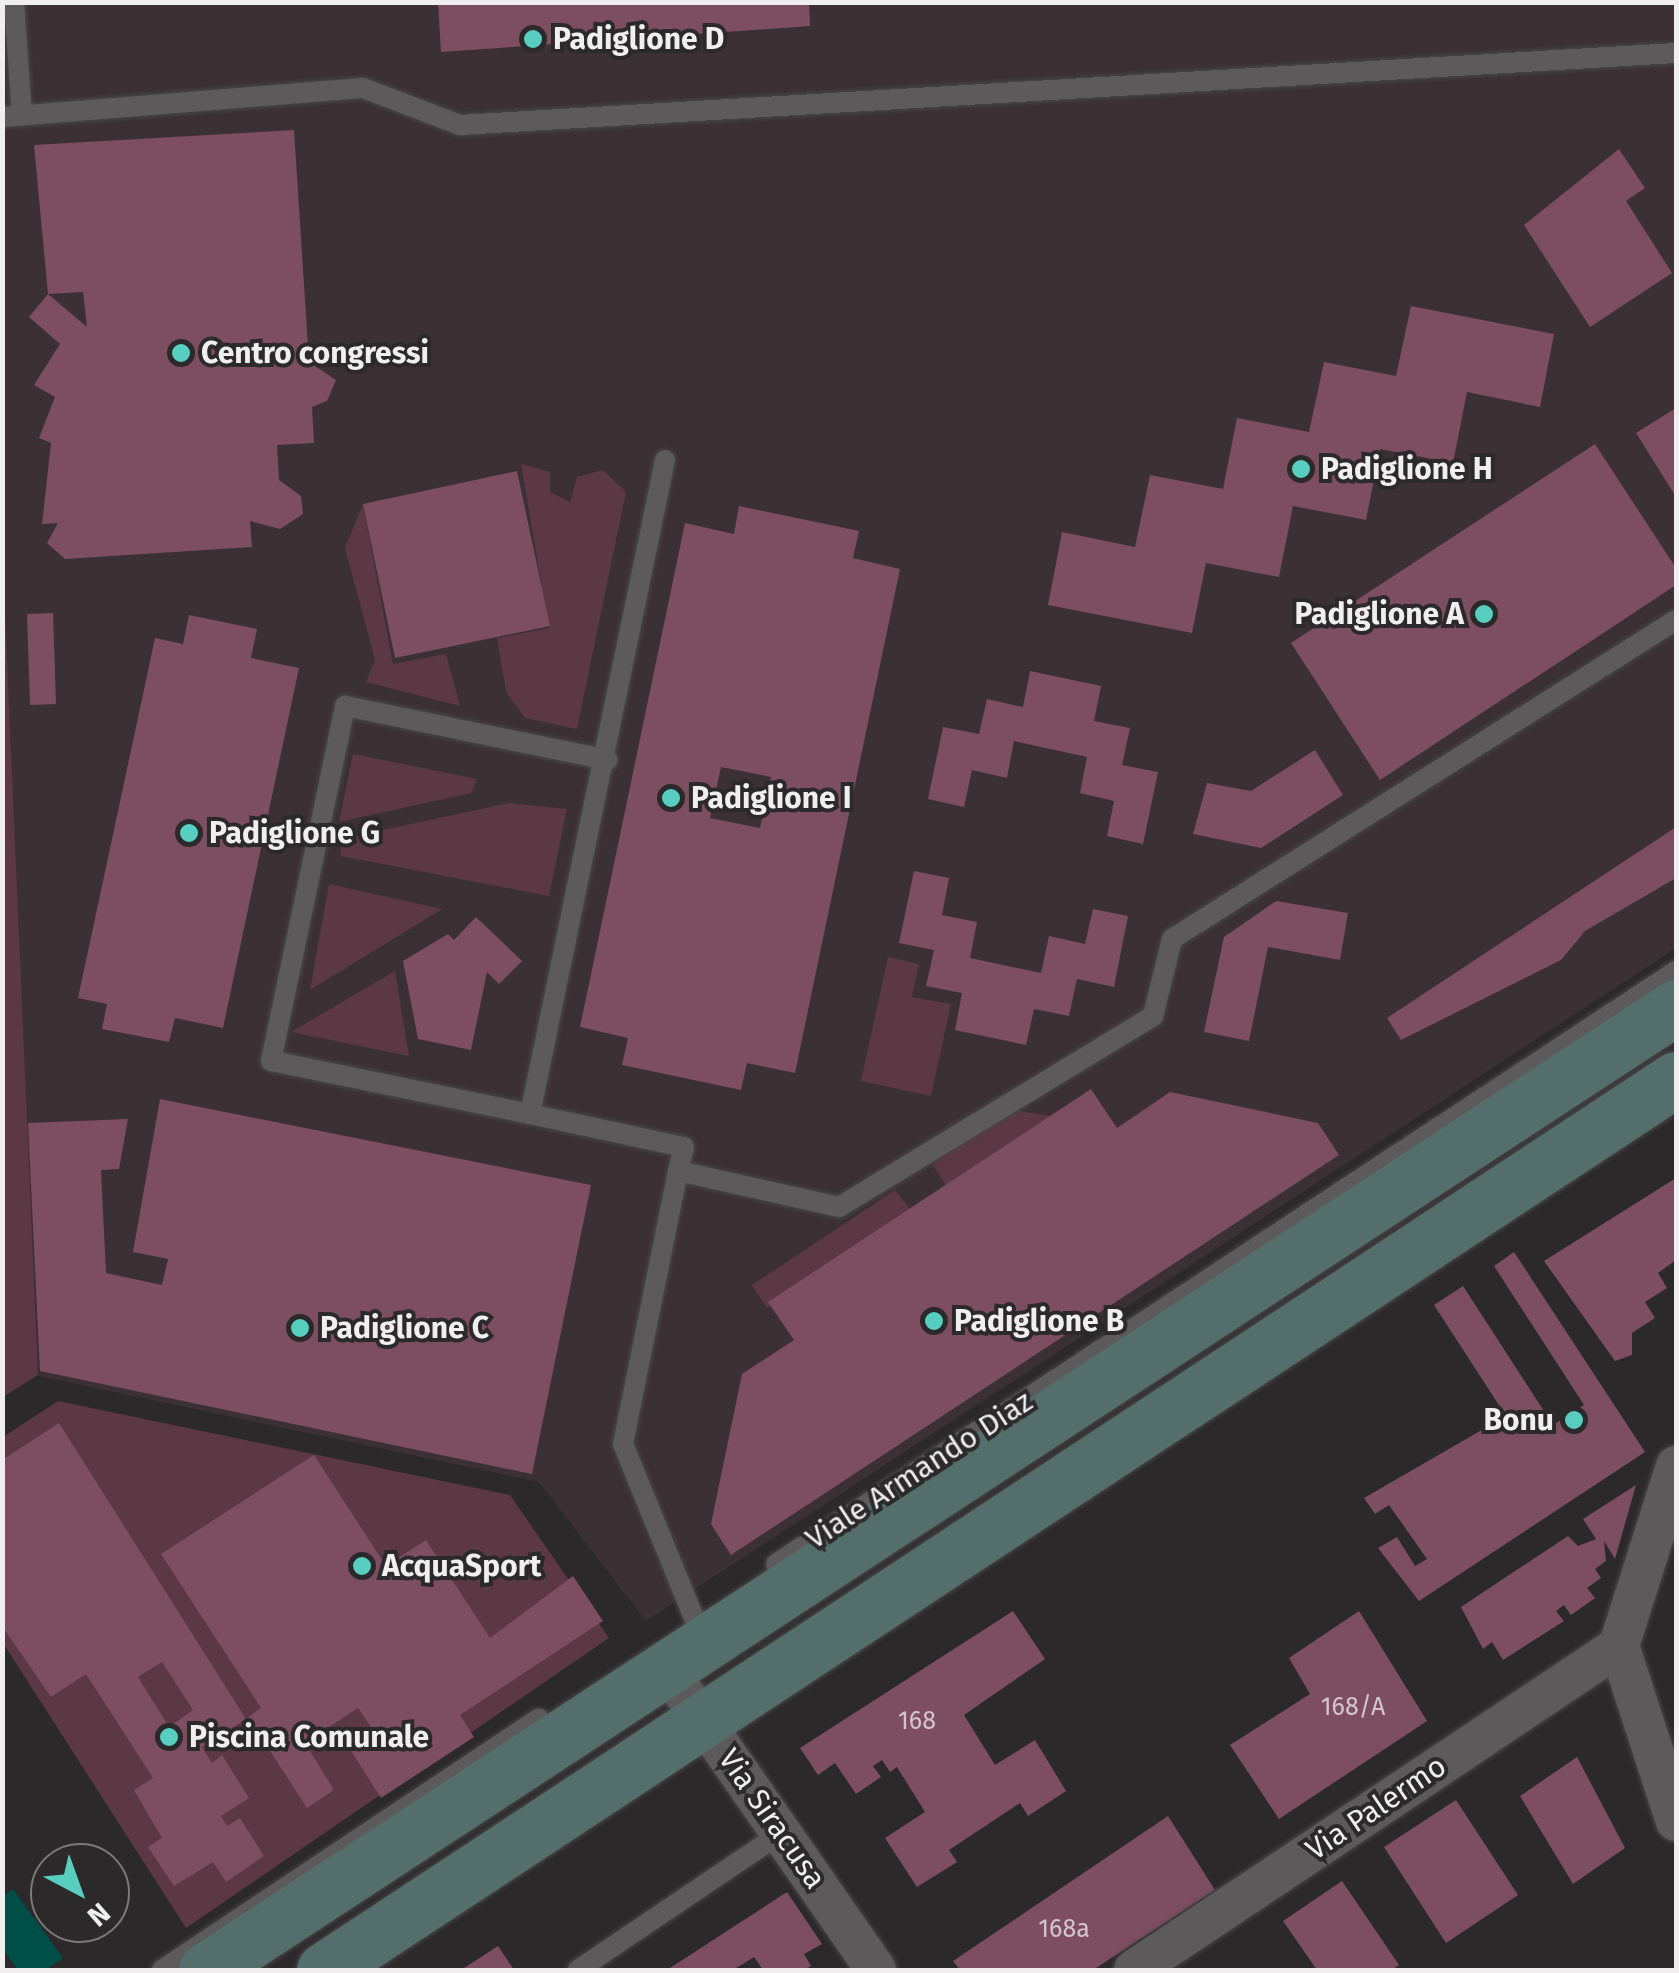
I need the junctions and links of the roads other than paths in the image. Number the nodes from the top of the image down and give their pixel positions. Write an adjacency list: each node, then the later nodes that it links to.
1 (14, 2): 3 (lane)
2 (1676, 54): 3 (lane)
3 (12, 117)
4 (665, 460): 6 (lane)
5 (1676, 620): 11 (lane)
6 (608, 760): 10 (lane); 10 (lane)
7 (1676, 971): 13 (lane, Viale Armando Diaz)
8 (1676, 1007): 14 (main road, Viale Armando Diaz)
9 (1676, 1079): 17 (main road)
10 (530, 1114): 11 (lane)
11 (678, 1172): 14 (lane)
12 (1676, 1466): 15 (street)
13 (758, 1576)
14 (688, 1631): 17 (street, Via Siracusa); 21 (main road, Viale Armando Diaz)
15 (1619, 1646): 18 (street); 25 (street, Via Palermo)
16 (566, 1702): 20 (lane)
17 (706, 1722): 19 (street, Via Siracusa); 22 (main road)
18 (1676, 1821)
19 (782, 1833): 23 (lane); 24 (street, Via Siracusa)
20 (162, 1970)
21 (206, 1970)
22 (324, 1970)
23 (578, 1970)
24 (876, 1970)
25 (1134, 1970)

